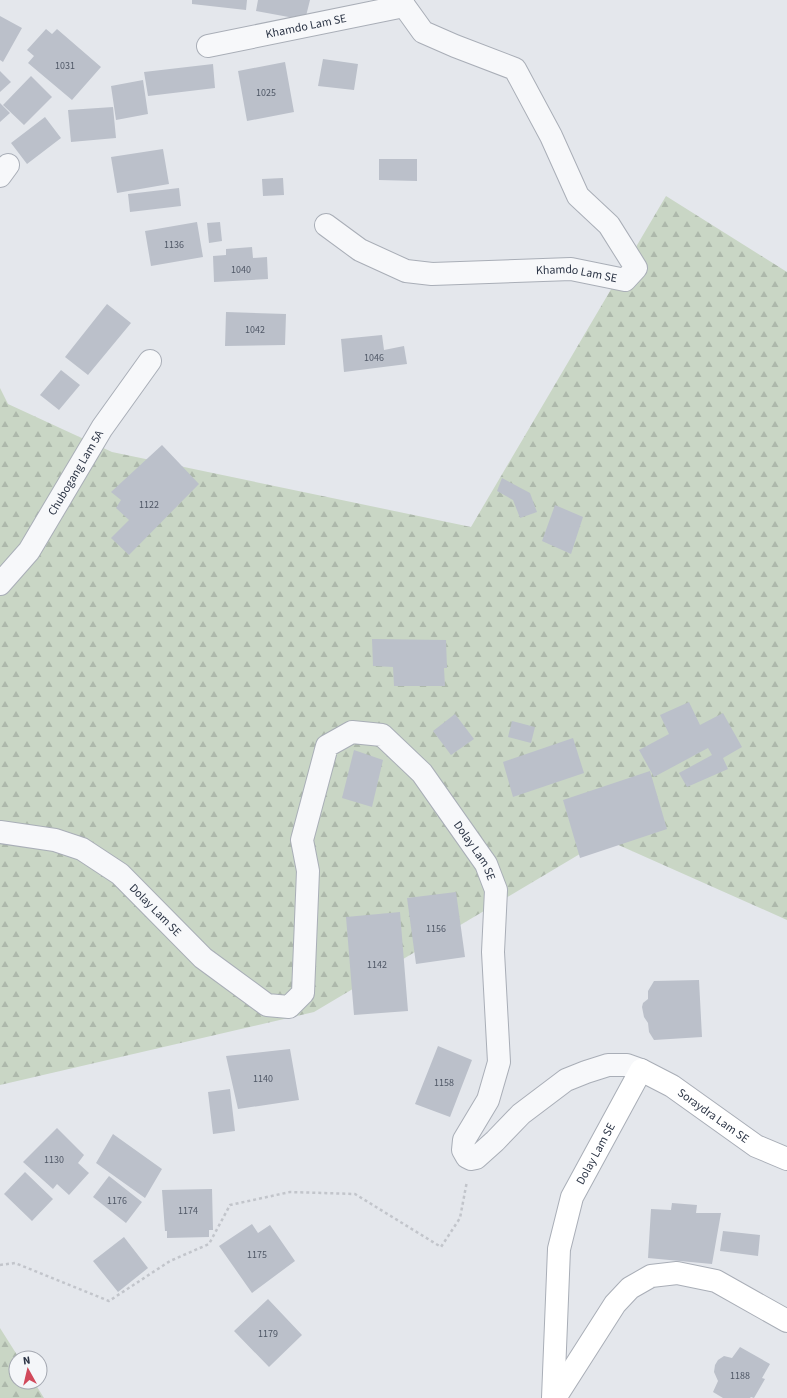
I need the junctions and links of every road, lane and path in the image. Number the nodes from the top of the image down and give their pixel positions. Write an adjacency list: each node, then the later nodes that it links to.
1 (402, 3): 2 (street, Khamdo Lam SE); 3 (street, Khamdo Lam SE)
2 (208, 46)
3 (326, 225)
4 (150, 361): 5 (street, Chubogang Lam 5A)
5 (0, 584)
6 (0, 832): 8 (street, Dolay Lam SE)
7 (641, 1070): 8 (street); 9 (street, Soraydra Lam SE); 12 (street, Dolay Lam SE)
8 (471, 1159): 10 (path)
9 (787, 1159)
10 (0, 1265)
11 (787, 1321): 12 (street, Dolay Lam SE)
12 (554, 1398)

